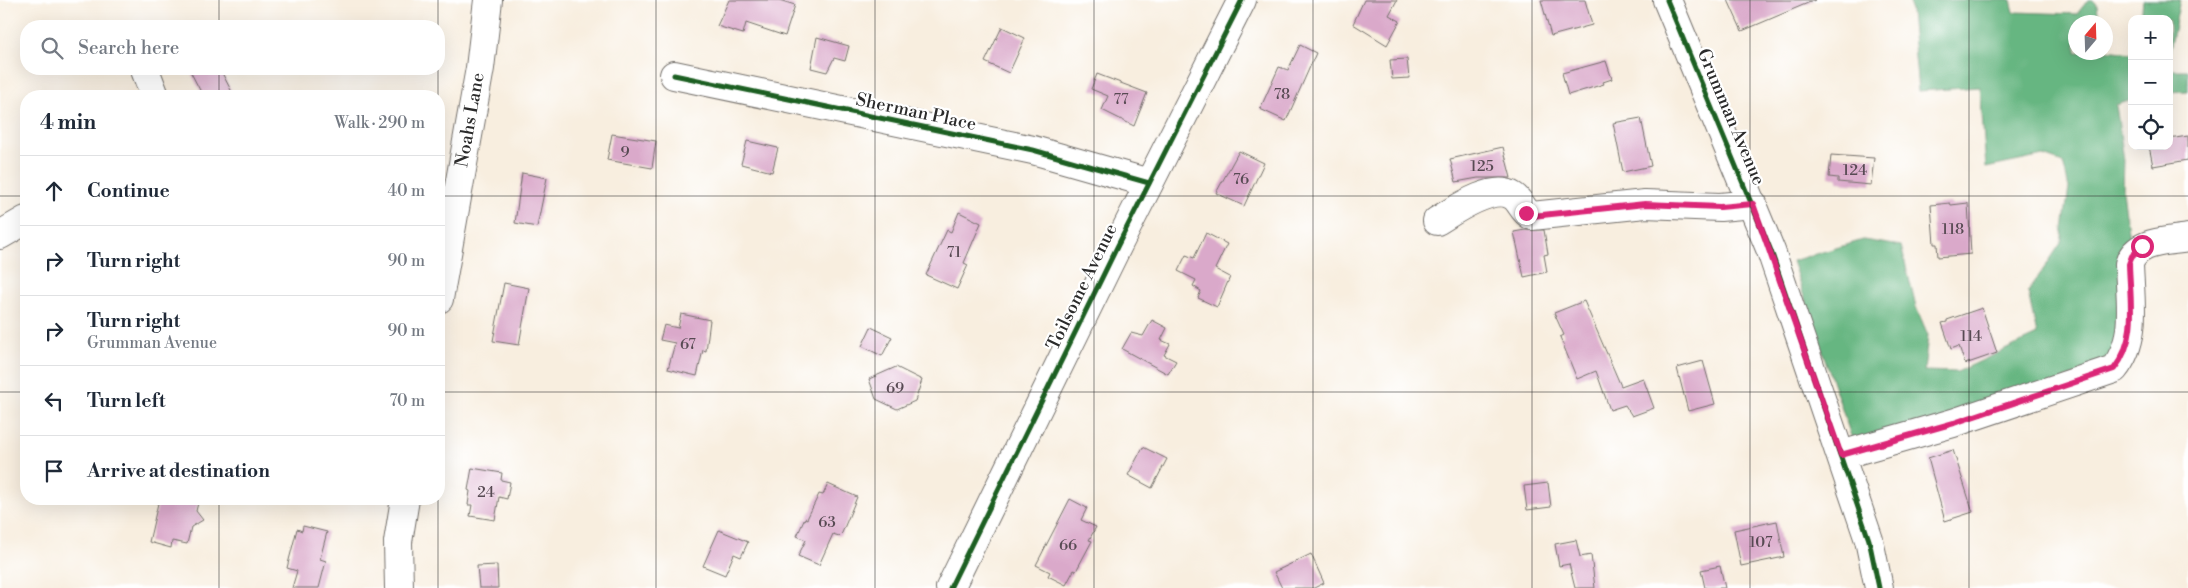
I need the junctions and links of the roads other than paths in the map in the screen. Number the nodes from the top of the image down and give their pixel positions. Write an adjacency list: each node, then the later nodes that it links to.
1 (488, 0): 13 (street, Noahs Lane)
2 (1242, 0): 7 (street, Toilsome Avenue)
3 (1666, 0): 8 (street, Grumman Avenue)
4 (147, 75): 6 (street)
5 (674, 75): 7 (street, Sherman Place)
6 (153, 90)
7 (1149, 183): 17 (street, Toilsome Avenue)
8 (1753, 204): 9 (street); 14 (street, Grumman Avenue)
9 (1437, 221)
10 (20, 223): 11 (street)
11 (0, 235)
12 (2188, 238): 14 (street)
13 (445, 265)
14 (1841, 455): 18 (street, Grumman Avenue)
15 (404, 505): 16 (street)
16 (399, 588)
17 (950, 588)
18 (1879, 588)

